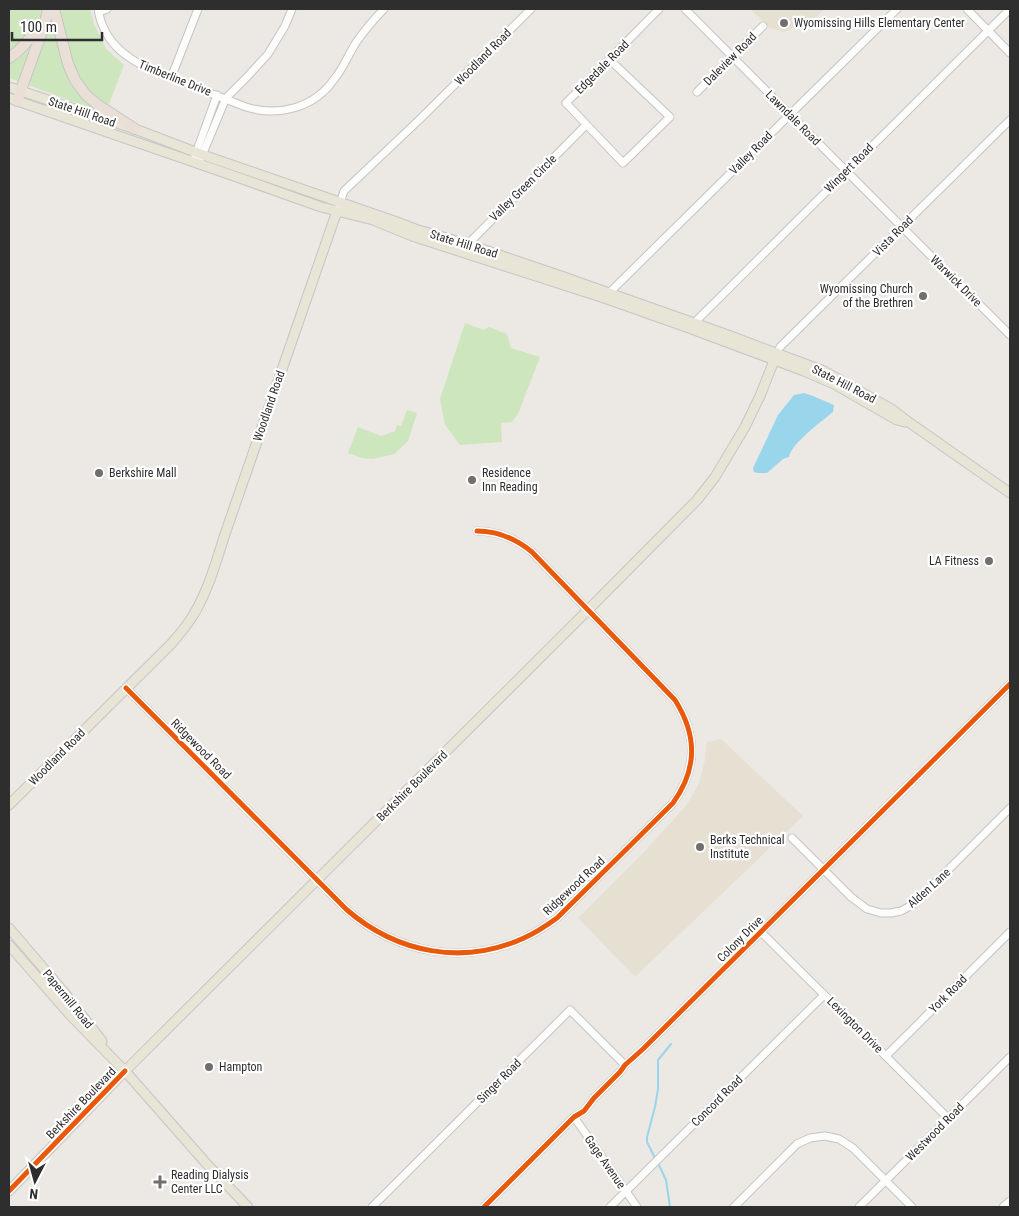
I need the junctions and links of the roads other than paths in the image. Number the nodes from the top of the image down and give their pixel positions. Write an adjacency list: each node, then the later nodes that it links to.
1 (43, 9): 16 (highway)
2 (48, 9): 24 (highway)
3 (54, 9): 29 (highway)
4 (107, 9): 14 (street)
5 (198, 9): 22 (street)
6 (292, 9): 25 (street)
7 (384, 9): 25 (street, Timberline Drive)
8 (531, 9): 33 (street, Woodland Road)
9 (659, 9): 21 (street, Edgedale Road)
10 (685, 9): 19 (street, Lawndale Road)
11 (897, 9): 26 (street, Valley Road)
12 (967, 9): 17 (street)
13 (1010, 9): 17 (street, Wingert Road)
14 (98, 10): 22 (street, Timberline Drive)
15 (763, 26): 19 (street, Daleview Road)
16 (38, 27): 20 (highway); 24 (highway)
17 (988, 30): 18 (street); 32 (street, Wingert Road)
18 (1010, 53)
19 (733, 57): 23 (street, Daleview Road); 26 (street, Lawndale Road)
20 (9, 58)
21 (609, 59): 28 (street, Edgedale Road); 28 (street)
22 (171, 78): 25 (street, Timberline Drive)
23 (697, 92)
24 (14, 94): 29 (main road, State Hill Road); 31 (main road, State Hill Road)
25 (222, 97): 30 (street)
26 (790, 114): 32 (street, Lawndale Road); 36 (street, Valley Road)
27 (1010, 120): 34 (street, Vista Road)
28 (586, 125): 35 (street, Valley Green Circle)
29 (135, 129): 30 (main road, State Hill Road)
30 (199, 153): 31 (street); 33 (main road, State Hill Road)
31 (196, 163): 33 (main road, State Hill Road)
32 (846, 171): 34 (street, Lawndale Road); 37 (street, Wingert Road)
33 (338, 207): 35 (main road, State Hill Road); 46 (main road, Woodland Road)
34 (902, 227): 38 (street, Warwick Drive); 39 (street, Vista Road)
35 (464, 248): 36 (main road, State Hill Road)
36 (608, 296): 37 (main road, State Hill Road)
37 (691, 325): 39 (main road, State Hill Road)
38 (1010, 335)
39 (776, 357): 40 (main road, State Hill Road); 44 (main road, Berkshire Boulevard)
40 (994, 481): 41 (main road, State Hill Road); 42 (main road, State Hill Road)
41 (1010, 487)
42 (1010, 493)
43 (477, 531): 44 (street, Ridgewood Road)
44 (588, 610): 51 (main road, Berkshire Boulevard); 51 (street, Ridgewood Road)
45 (1010, 684): 50 (street, Colony Drive)
46 (126, 688): 47 (main road, Woodland Road); 51 (street, Ridgewood Road)
47 (9, 806)
48 (1010, 808): 50 (street, Alden Lane)
49 (792, 838): 50 (street, Alden Lane)
50 (824, 869): 53 (street, Colony Drive)
51 (317, 880): 60 (main road, Berkshire Boulevard)
52 (9, 928): 60 (main road, Papermill Road)
53 (761, 932): 56 (street, Lexington Drive); 59 (street, Colony Drive)
54 (1010, 932): 57 (street, York Road)
55 (9, 945): 60 (main road, Papermill Road)
56 (824, 995): 57 (street, Lexington Drive); 65 (street, Concord Road)
57 (886, 1056): 62 (street, Lexington Drive)
58 (1010, 1057): 62 (street, Westwood Road)
59 (624, 1065): 61 (street, Colony Drive); 68 (street, Singer Road)
60 (125, 1072): 64 (main road, Berkshire Boulevard); 67 (main road, Papermill Road)
61 (574, 1118): 65 (street, Gage Avenue); 69 (street, Colony Drive)
62 (948, 1118): 63 (street, Westwood Road)
63 (886, 1181): 72 (street); 73 (street, Westwood Road); 74 (street)
64 (9, 1191)
65 (626, 1192): 70 (street, Concord Road); 71 (street, Gage Avenue)
66 (1010, 1201): 75 (street)
67 (248, 1207)
68 (372, 1207)
69 (484, 1207)
70 (610, 1207)
71 (637, 1207)
72 (734, 1207)
73 (859, 1207)
74 (912, 1207)
75 (1003, 1207)

